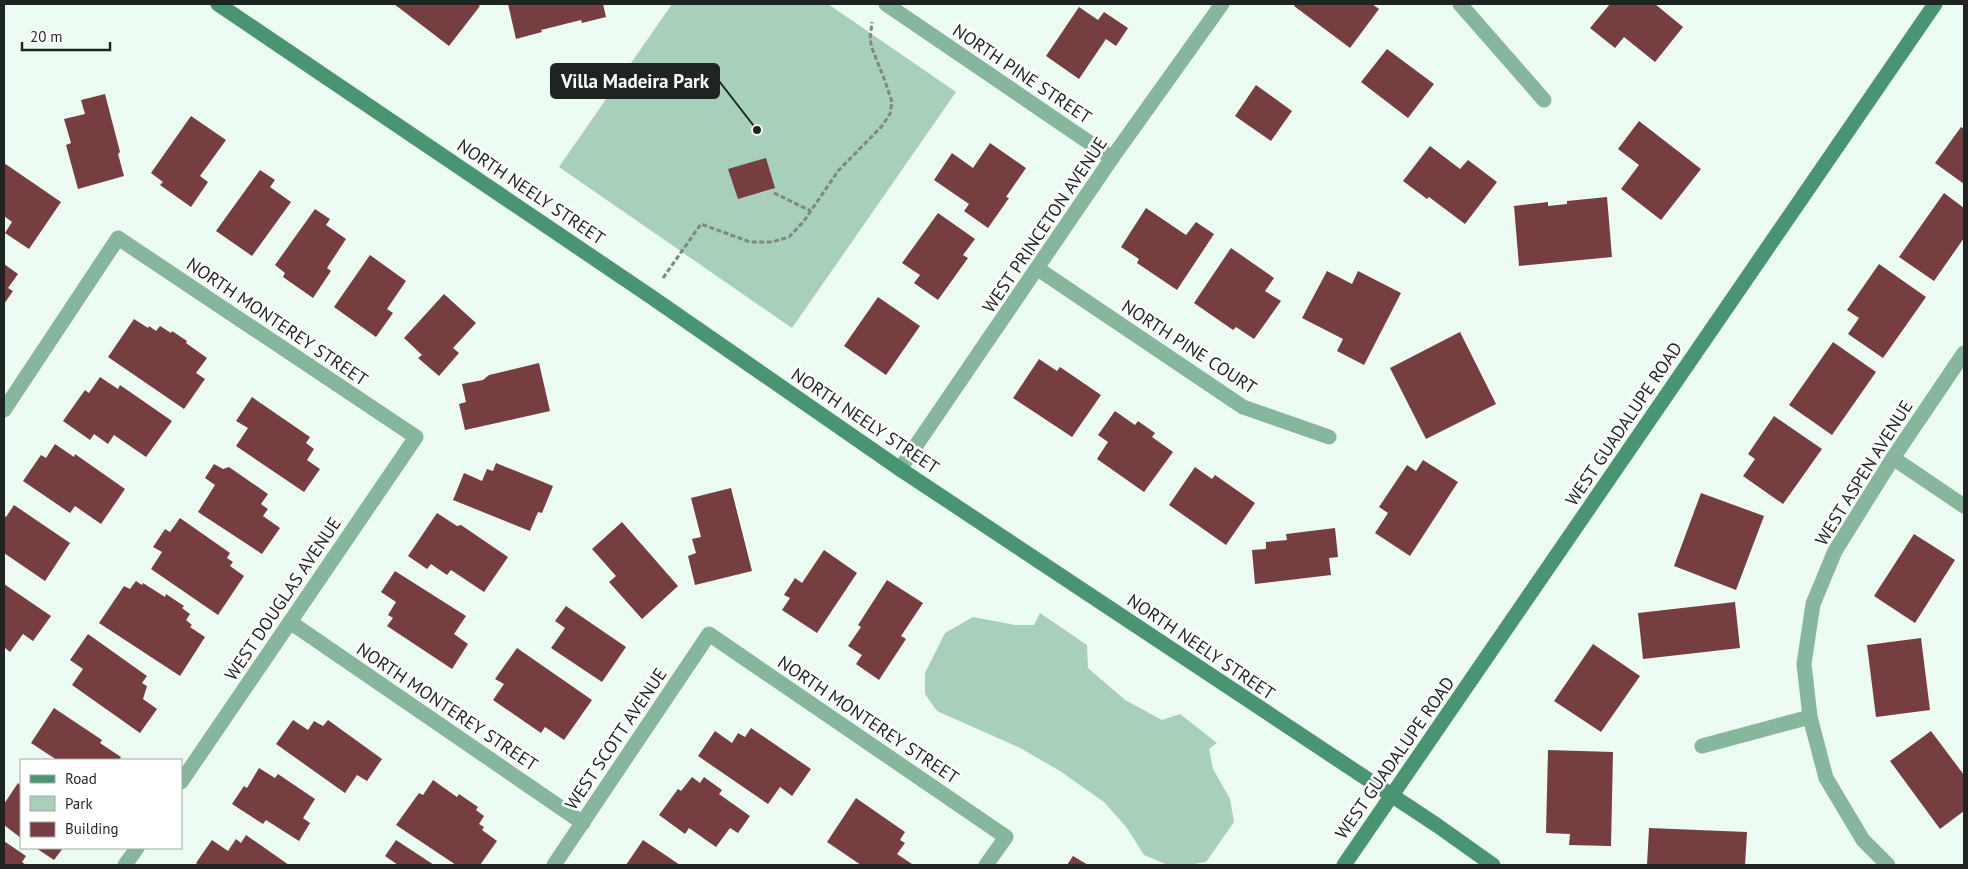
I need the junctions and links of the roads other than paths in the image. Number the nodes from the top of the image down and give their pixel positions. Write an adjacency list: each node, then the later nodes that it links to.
1 (218, 4): 14 (street, NORTH NEELY STREET)
2 (886, 4): 7 (street, NORTH PINE STREET)
3 (1222, 4): 7 (street, WEST PRINCETON AVENUE)
4 (1460, 4): 6 (street)
5 (1935, 4): 21 (street, WEST GUADALUPE ROAD)
6 (1544, 100)
7 (1112, 158): 8 (street, WEST PRINCETON AVENUE)
8 (1038, 269): 12 (street, NORTH PINE COURT); 14 (street, WEST PRINCETON AVENUE)
9 (1964, 353): 13 (street, WEST ASPEN AVENUE)
10 (4, 410): 11 (street, NORTH MONTEREY STREET)
11 (416, 437): 16 (street, WEST DOUGLAS AVENUE)
12 (1329, 437)
13 (1893, 458): 15 (street); 18 (street, WEST ASPEN AVENUE)
14 (900, 469): 21 (street, NORTH NEELY STREET)
15 (1964, 506)
16 (290, 622): 20 (street, WEST DOUGLAS AVENUE); 22 (street, NORTH MONTEREY STREET)
17 (709, 634): 22 (street, WEST SCOTT AVENUE); 26 (street, NORTH MONTEREY STREET)
18 (1810, 717): 19 (street); 29 (street)
19 (1702, 746)
20 (182, 781)
21 (1391, 796): 27 (street, WEST GUADALUPE ROAD); 28 (street, NORTH NEELY STREET)
22 (583, 823): 25 (street, WEST SCOTT AVENUE)
23 (136, 849): 24 (street)
24 (125, 865)
25 (554, 865)
26 (986, 865)
27 (1344, 865)
28 (1493, 865)
29 (1888, 865)

